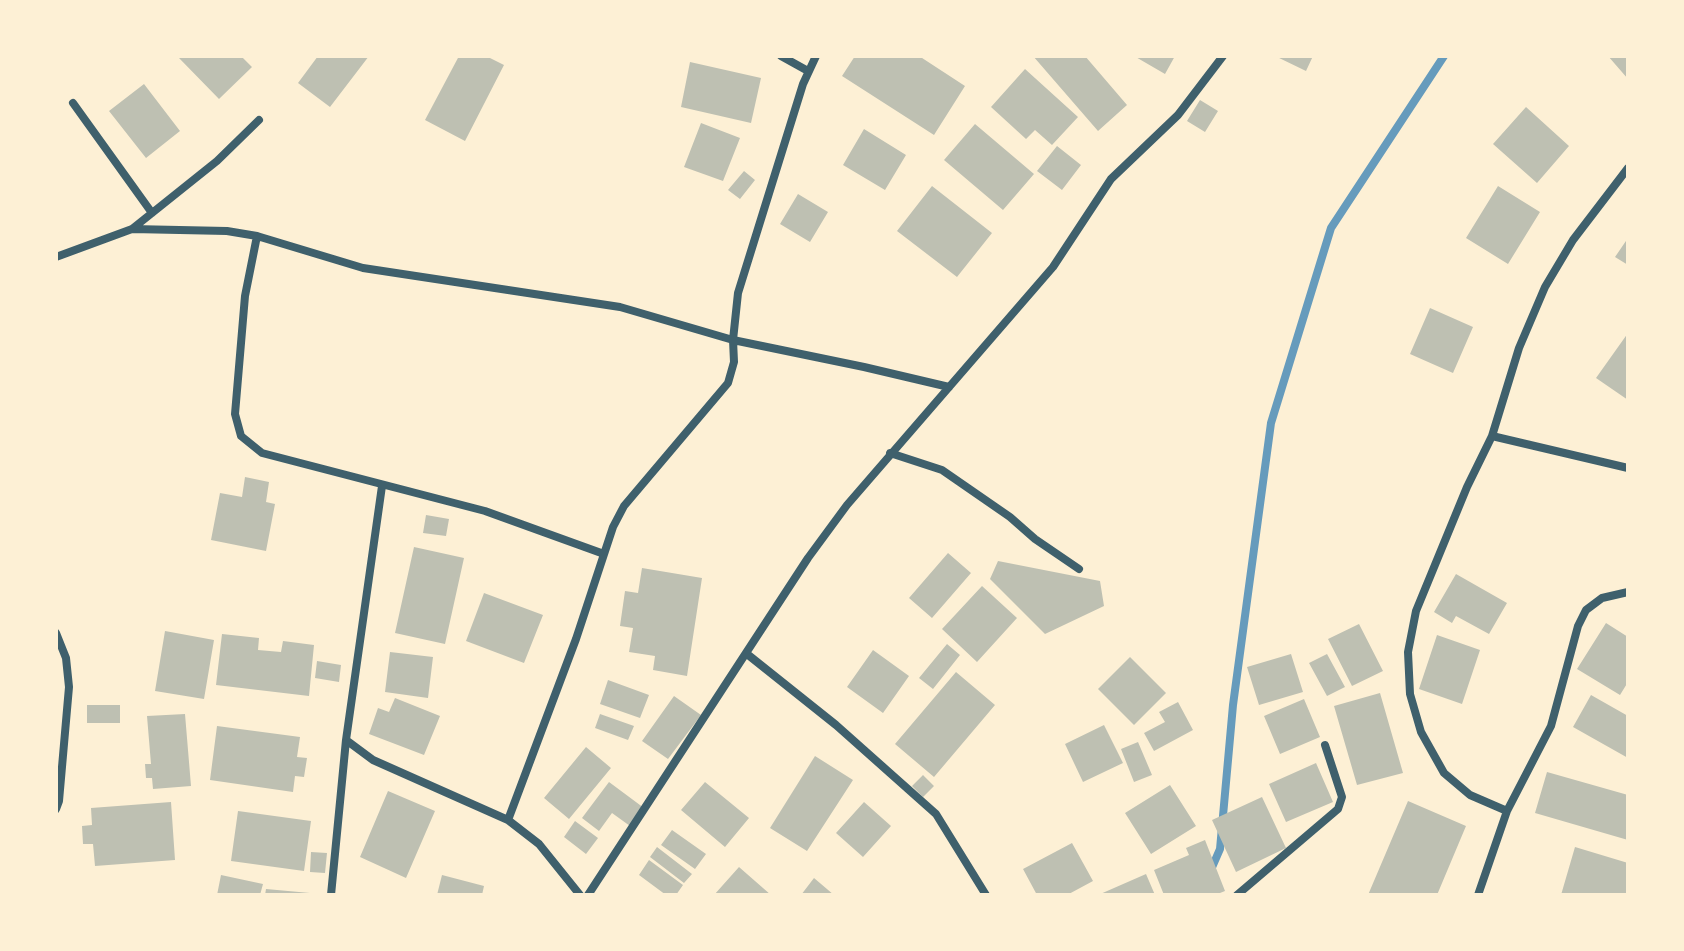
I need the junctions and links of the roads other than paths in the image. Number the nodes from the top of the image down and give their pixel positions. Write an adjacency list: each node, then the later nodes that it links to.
1 (781, 56): 4 (street)
2 (816, 56): 4 (street)
3 (1223, 56): 13 (street)
4 (808, 71): 12 (street)
5 (73, 103): 8 (street)
6 (259, 120): 8 (street)
7 (1628, 168): 14 (street)
8 (152, 213): 9 (street)
9 (132, 229): 10 (street); 11 (street)
10 (257, 236): 12 (street); 17 (street)
11 (56, 257)
12 (733, 340): 13 (street); 18 (street)
13 (949, 387): 15 (street)
14 (1492, 436): 16 (street); 26 (street)
15 (890, 453): 19 (street); 22 (street)
16 (1628, 468)
17 (382, 486): 18 (street); 23 (street)
18 (604, 554): 27 (street)
19 (1079, 569)
20 (1628, 592): 26 (street)
21 (56, 633): 25 (street)
22 (747, 654): 30 (street); 31 (street)
23 (346, 740): 27 (street); 28 (street)
24 (1325, 745): 32 (street)
25 (56, 809)
26 (1507, 811): 33 (street)
27 (508, 820): 29 (street)
28 (331, 895)
29 (580, 895)
30 (588, 895)
31 (986, 895)
32 (1237, 895)
33 (1478, 895)

